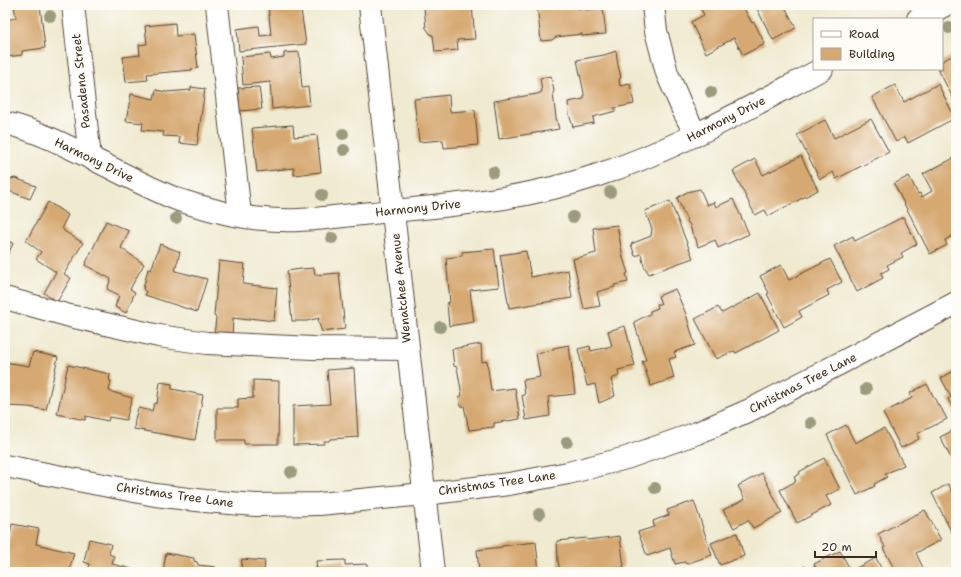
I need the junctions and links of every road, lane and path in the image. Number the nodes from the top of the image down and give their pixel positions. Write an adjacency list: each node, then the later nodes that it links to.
1 (73, 5): 10 (street, Pasadena Street)
2 (217, 5): 12 (street)
3 (370, 5): 11 (street, Wenatchee Avenue)
4 (653, 5): 9 (street)
5 (945, 5): 6 (street)
6 (920, 18)
7 (820, 70): 9 (street, Harmony Drive)
8 (5, 123): 10 (street, Harmony Drive)
9 (696, 135): 11 (street, Harmony Drive)
10 (90, 158): 12 (street, Harmony Drive)
11 (393, 211): 12 (street, Harmony Drive); 15 (street, Wenatchee Avenue)
12 (240, 215)
13 (5, 298): 15 (street)
14 (956, 303): 17 (street, Christmas Tree Lane)
15 (408, 349): 17 (street, Wenatchee Avenue)
16 (5, 466): 17 (street, Christmas Tree Lane)
17 (424, 494): 18 (street, Wenatchee Avenue)
18 (433, 572)

